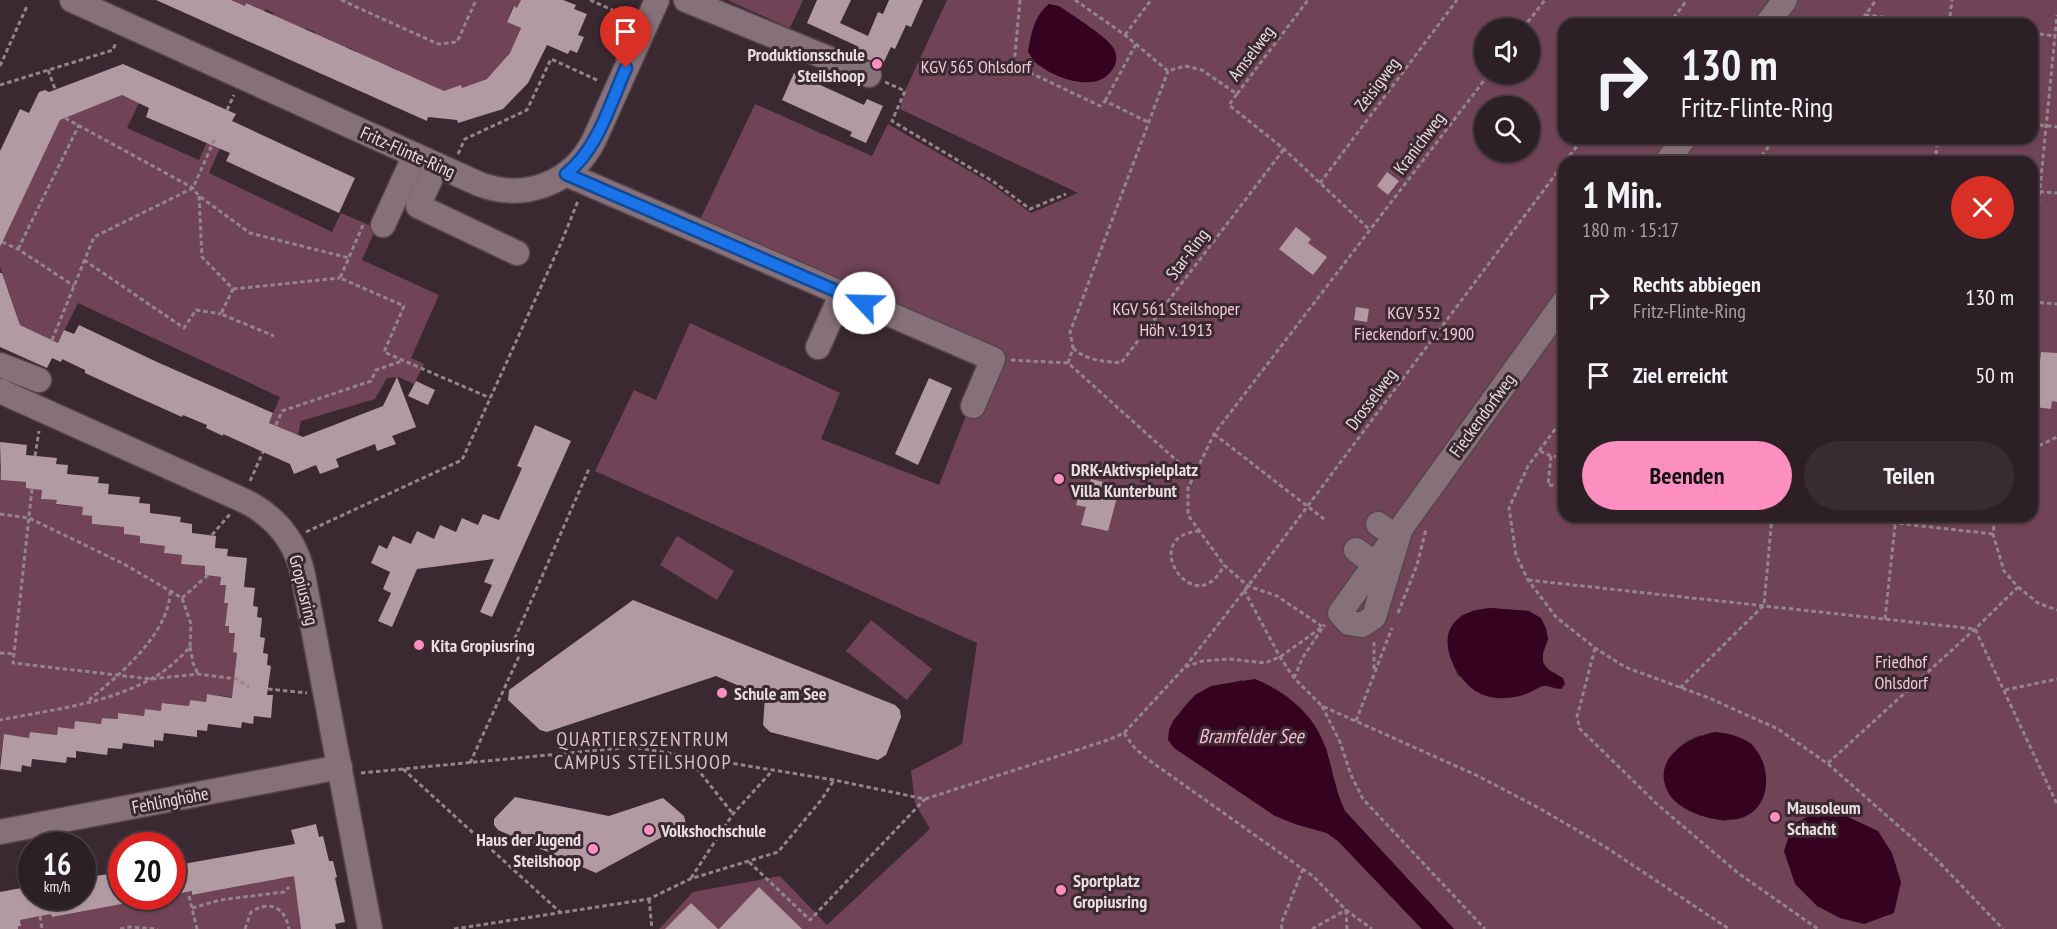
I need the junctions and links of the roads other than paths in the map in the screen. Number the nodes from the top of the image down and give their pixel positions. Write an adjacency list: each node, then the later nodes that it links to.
1 (72, 0): 7 (street, Fritz-Flinte-Ring)
2 (657, 0): 9 (street, Fritz-Flinte-Ring)
3 (686, 0): 6 (street)
4 (1785, 0): 5 (street)
5 (1772, 18)
6 (869, 75)
7 (415, 155): 8 (street, Fritz-Flinte-Ring); 10 (street)
8 (444, 168): 9 (street, Fritz-Flinte-Ring); 11 (street)
9 (576, 178): 12 (street)
10 (374, 221)
11 (517, 253)
12 (842, 293): 14 (street); 18 (street)
13 (1558, 310): 19 (street, Fieckendorfweg)
14 (818, 347)
15 (0, 364): 16 (street)
16 (39, 380)
17 (0, 391): 22 (street, Gropiusring)
18 (972, 406)
19 (1391, 530): 21 (street, Fieckendorfweg); 21 (street, Fieckendorfweg)
20 (1356, 550): 21 (street)
21 (1376, 564)
22 (341, 771): 23 (street, Fehlinghöhe); 24 (street, Gropiusring)
23 (0, 832)
24 (370, 929)

